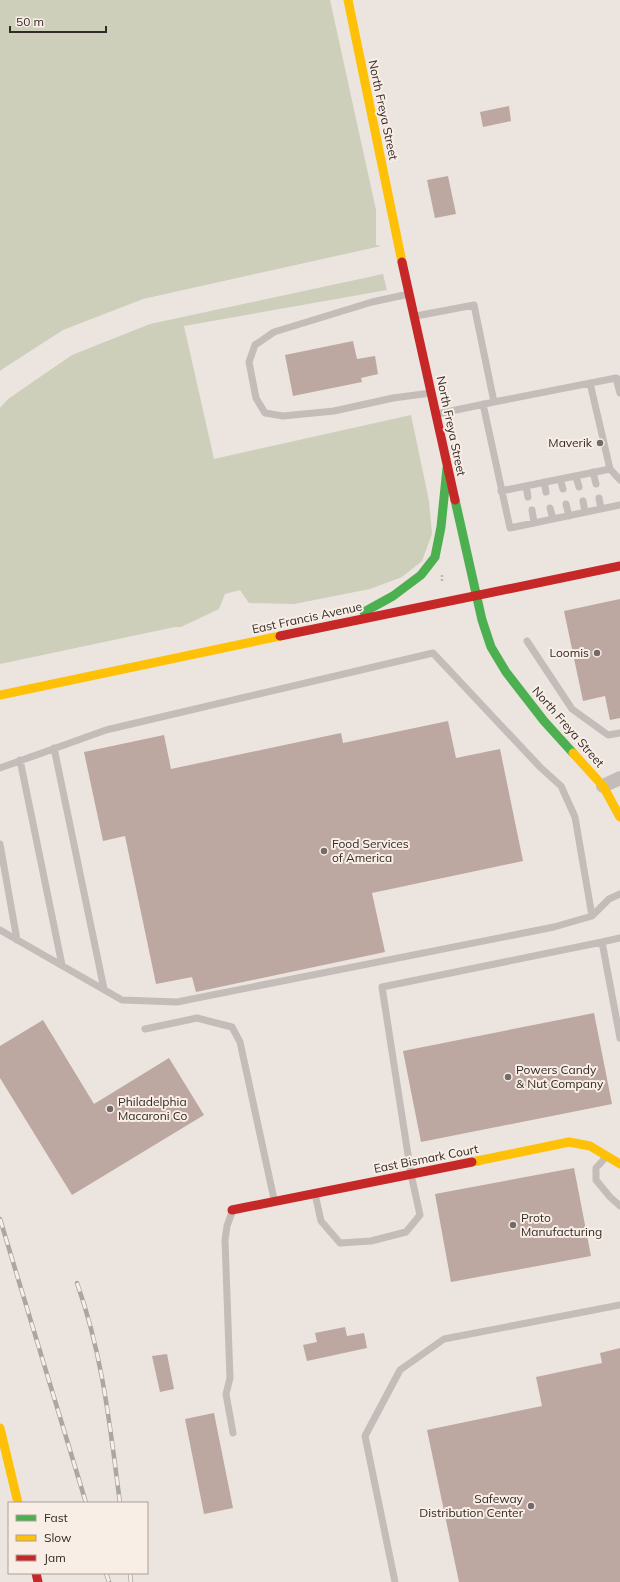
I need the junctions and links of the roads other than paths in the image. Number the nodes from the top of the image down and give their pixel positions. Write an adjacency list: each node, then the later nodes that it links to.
1 (348, 0): 2 (main road, North Freya Street)
2 (409, 294): 3 (main road, North Freya Street); 7 (lane)
3 (414, 316): 7 (main road, North Freya Street); 8 (lane)
4 (618, 379): 5 (lane); 6 (lane)
5 (590, 383): 8 (lane); 12 (lane)
6 (620, 392)
7 (431, 393): 10 (main road, North Freya Street)
8 (494, 402): 9 (lane)
9 (483, 404): 10 (lane); 22 (lane)
10 (436, 415): 11 (main road, North Freya Street)
11 (447, 468): 37 (main road, North Freya Street); 38 (main road)
12 (610, 469): 13 (lane); 16 (lane)
13 (593, 472): 14 (lane); 18 (lane)
14 (576, 476): 15 (lane); 20 (lane)
15 (560, 479): 17 (lane); 21 (lane)
16 (620, 480)
17 (544, 482): 19 (lane); 23 (lane)
18 (596, 484)
19 (526, 486): 22 (lane); 24 (lane)
20 (579, 487)
21 (563, 489)
22 (501, 491): 35 (lane)
23 (546, 492)
24 (528, 497)
25 (599, 498): 30 (lane)
26 (582, 501): 32 (lane)
27 (566, 504): 33 (lane)
28 (620, 505): 30 (lane)
29 (550, 508): 34 (lane)
30 (601, 509): 32 (lane)
31 (532, 510): 35 (lane)
32 (585, 512): 33 (lane)
33 (569, 516): 34 (lane)
34 (553, 519): 35 (lane)
35 (534, 523)
36 (620, 566): 37 (main road, East Francis Avenue)
37 (476, 595): 38 (main road, East Francis Avenue); 46 (main road, North Freya Street)
38 (346, 622): 40 (main road, East Francis Avenue)
39 (527, 641): 41 (lane)
40 (0, 695)
41 (620, 733)
42 (54, 748): 43 (lane); 50 (lane); 56 (lane)
43 (20, 760): 44 (lane); 55 (lane)
44 (0, 768)
45 (620, 778): 46 (street)
46 (603, 786): 47 (main road, North Freya Street)
47 (620, 817)
48 (0, 844): 53 (lane)
49 (620, 894): 50 (lane)
50 (592, 916): 56 (lane)
51 (0, 930): 53 (lane)
52 (620, 938): 54 (lane)
53 (17, 940): 55 (lane)
54 (602, 942): 58 (lane); 61 (lane)
55 (62, 965): 56 (lane)
56 (104, 990)
57 (145, 1029): 63 (lane)
58 (620, 1038)
59 (607, 1157): 60 (main road, East Bismark Court); 61 (main road, East Bismark Court); 64 (lane)
60 (620, 1164)
61 (412, 1174): 62 (main road, East Bismark Court); 62 (lane)
62 (315, 1193): 63 (main road, East Bismark Court)
63 (274, 1202): 65 (main road, East Bismark Court)
64 (620, 1206)
65 (232, 1210): 68 (lane)
66 (620, 1305): 70 (lane)
67 (0, 1428): 69 (main road)
68 (233, 1433)
69 (18, 1502)
70 (395, 1582)

